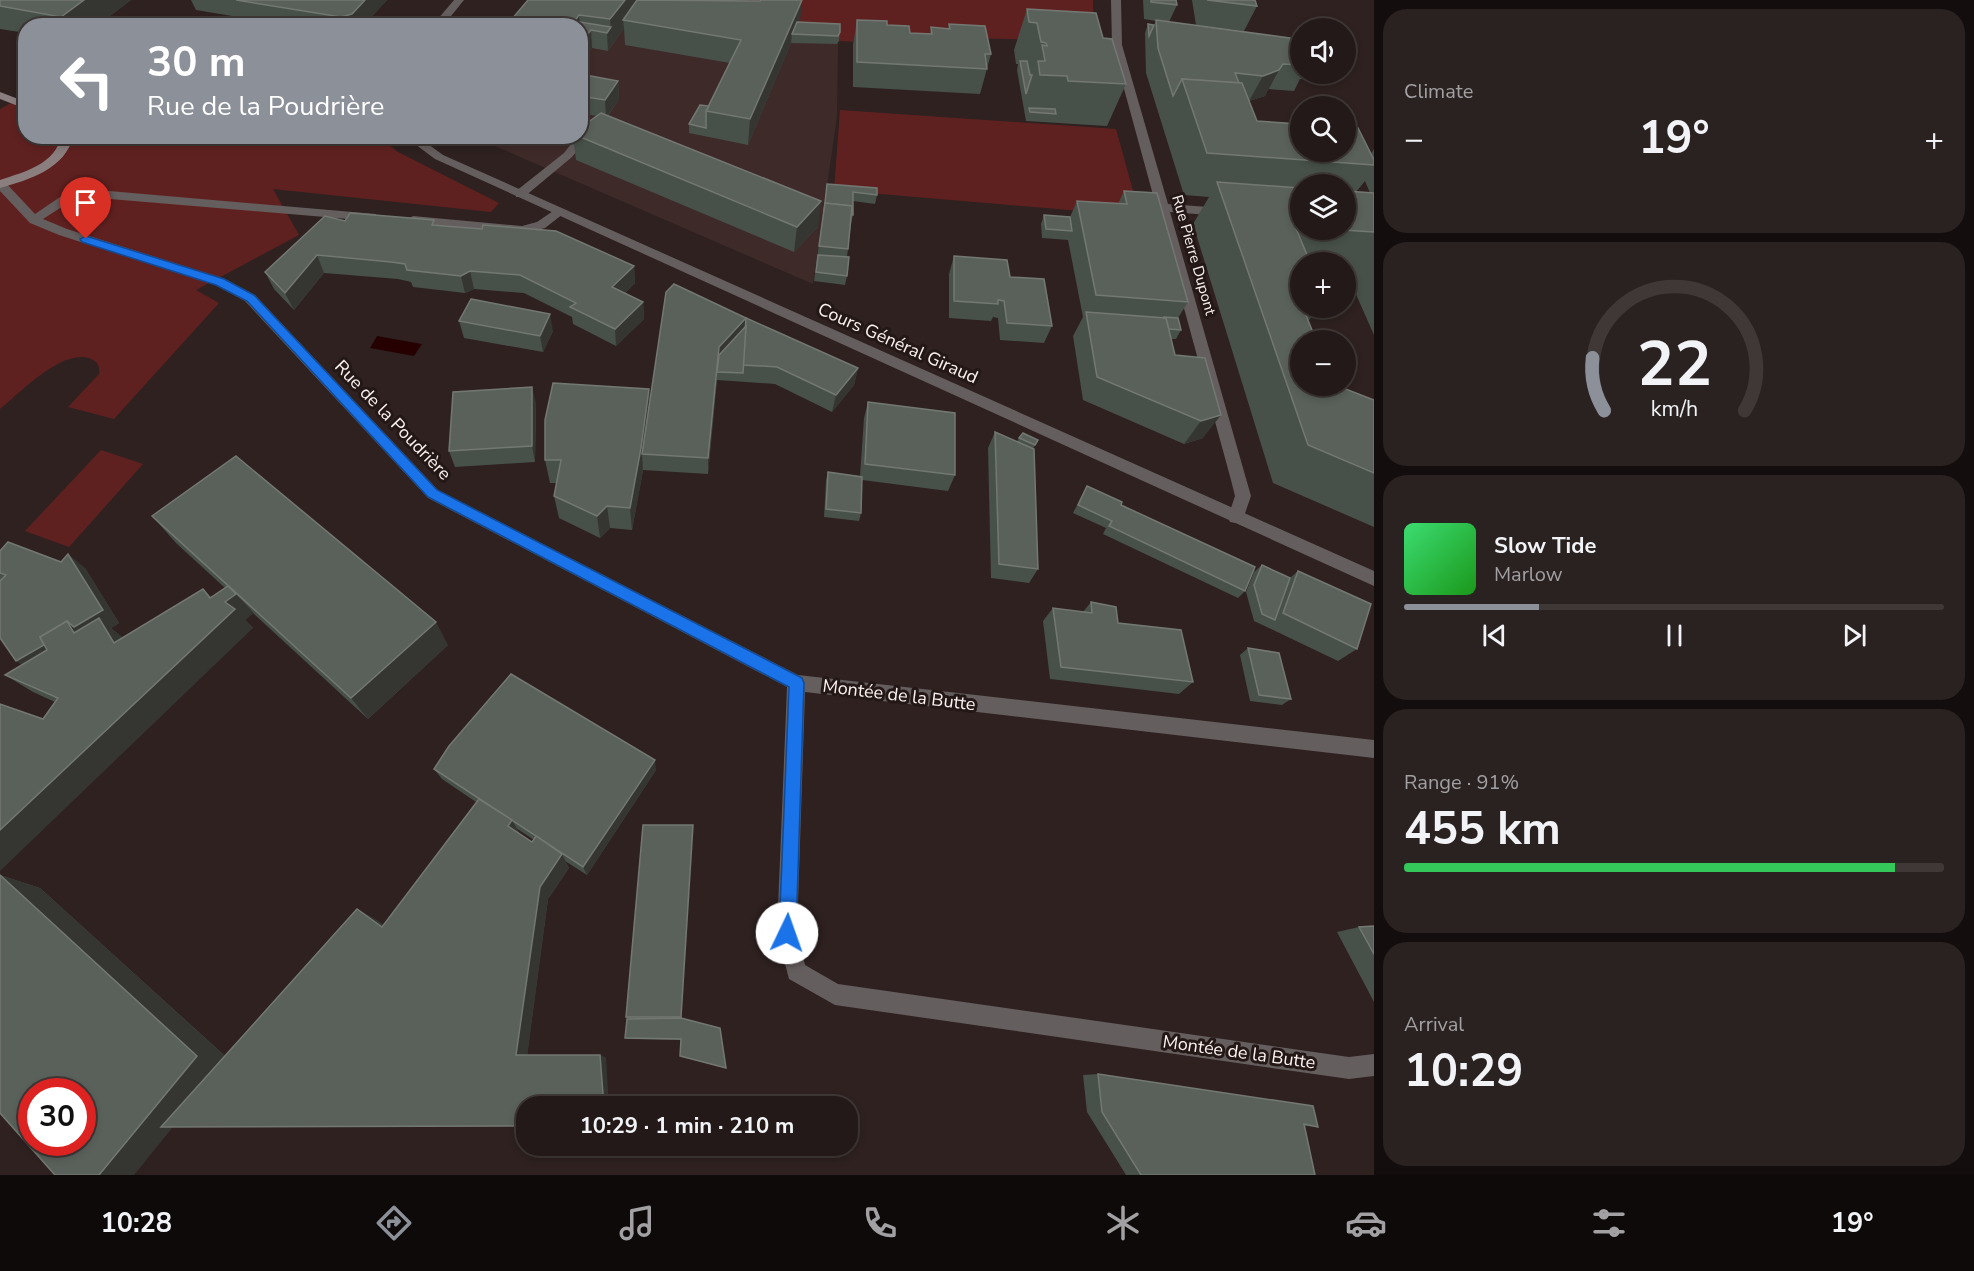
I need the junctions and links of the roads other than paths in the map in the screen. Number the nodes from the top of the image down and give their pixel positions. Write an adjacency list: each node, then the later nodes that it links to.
1 (459, 0): 3 (street)
2 (1116, 0): 13 (street, Rue Pierre Dupont)
3 (444, 18)
4 (0, 95): 5 (main road)
5 (18, 103)
6 (591, 126): 7 (street)
7 (588, 130)
8 (67, 144): 11 (main road)
9 (420, 144): 12 (street, Cours Général Giraud)
10 (577, 144): 12 (street)
11 (0, 184): 16 (street, Rue de la Poudrière)
12 (520, 194): 14 (street, Cours Général Giraud)
13 (1164, 208): 15 (street); 17 (street, Rue Pierre Dupont)
14 (559, 211): 16 (street); 17 (street, Cours Général Giraud)
15 (1230, 212)
16 (34, 220): 19 (street, Rue de la Poudrière)
17 (1236, 517): 18 (street, Cours Général Giraud)
18 (1374, 579)
19 (796, 683): 20 (street, Montée de la Butte); 21 (street, Montée de la Butte)
20 (1374, 749)
21 (1374, 1065)

